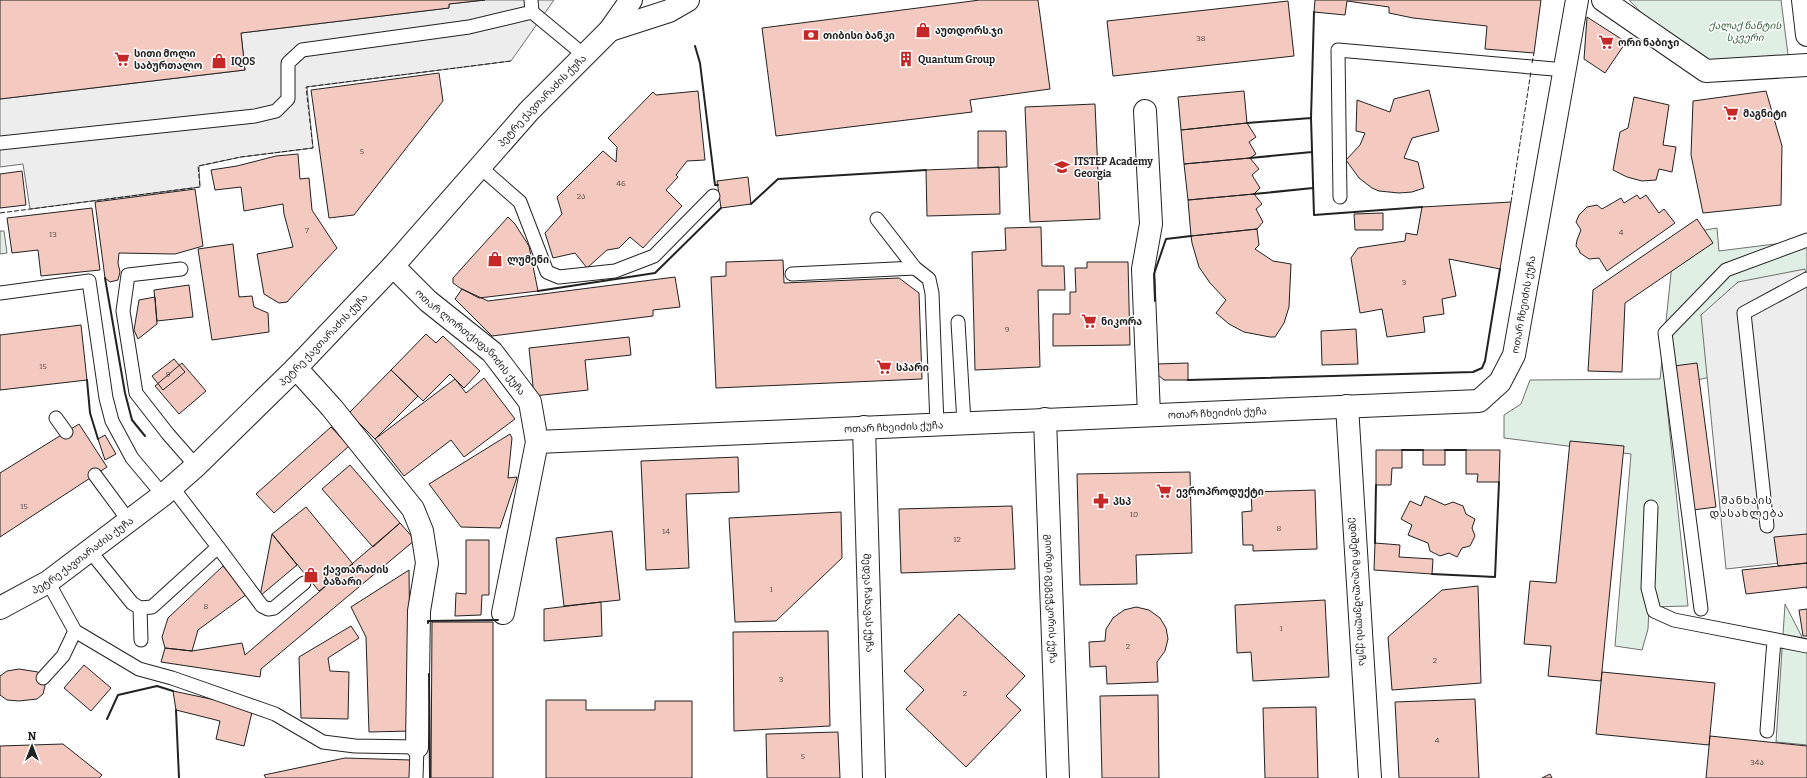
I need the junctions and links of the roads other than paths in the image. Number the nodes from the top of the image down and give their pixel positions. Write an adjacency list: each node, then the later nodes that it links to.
1 (630, 0): 7 (street, პეტრე ქავთარაძის ქუჩა)
2 (688, 0): 7 (street, პეტრე ქავთარაძის ქუჩა)
3 (1577, 0): 11 (street, ოთარ ჩხეიძის ქუჩა)
4 (1603, 0): 10 (street)
5 (1803, 0): 8 (street)
6 (531, 6): 9 (lane); 13 (lane)
7 (610, 30): 9 (street, პეტრე ქავთარაძის ქუჩა)
8 (1807, 35)
9 (584, 55): 14 (street, პეტრე ქავთარაძის ქუჩა)
10 (1807, 65)
11 (1564, 70): 16 (lane); 27 (street, ოთარ ჩხეიძის ქუჩა)
12 (1146, 111): 28 (street)
13 (0, 143)
14 (480, 167): 15 (lane); 19 (street, პეტრე ქავთარაძის ქუჩა)
15 (713, 196)
16 (1340, 197)
17 (877, 219): 21 (lane)
18 (1807, 240): 48 (lane)
19 (393, 266): 26 (street, პეტრე ქავთარაძის ქუჩა); 35 (street, ოთარ ლორთქიფანიძის ქუჩა)
20 (181, 268): 36 (lane)
21 (915, 268): 22 (lane); 32 (lane)
22 (792, 274)
23 (1807, 279): 41 (lane)
24 (0, 293): 38 (lane)
25 (958, 322): 31 (lane)
26 (296, 368): 36 (street, პეტრე ქავთარაძის ქუჩა); 56 (street)
27 (1347, 406): 28 (street, ოთარ ჩხეიძის ქუჩა); 60 (street, ედიშერ მაღალაშვილის ქუჩა)
28 (1149, 415): 30 (street, ოთარ ჩხეიძის ქუჩა)
29 (56, 418): 34 (lane)
30 (1045, 419): 31 (street, ოთარ ჩხეიძის ქუჩა); 59 (street, გიორგი გეგეჭკორის ქუჩა)
31 (964, 423): 32 (street, ოთარ ჩხეიძის ქუჩა)
32 (937, 425): 33 (street, ოთარ ჩხეიძის ქუჩა)
33 (864, 427): 35 (street, ოთარ ჩხეიძის ქუჩა); 58 (street, მედეა ჩახავას ქუჩა)
34 (66, 432)
35 (537, 442): 49 (street, ოთარ ლორთქიფანიძის ქუჩა)
36 (196, 466): 38 (street, პეტრე ქავთარაძის ქუჩა)
37 (95, 475): 40 (lane)
38 (167, 491): 40 (street, პეტრე ქავთარაძის ქუჩა); 42 (lane)
39 (1651, 507): 52 (lane)
40 (129, 521): 43 (street, პეტრე ქავთარაძის ქუჩა)
41 (1767, 526)
42 (218, 547): 45 (lane); 47 (lane)
43 (90, 550): 44 (street, პეტრე ქავთარაძის ქუჩა); 47 (lane)
44 (48, 582): 46 (street, პეტრე ქავთარაძის ქუჩა); 50 (lane)
45 (304, 583)
46 (0, 608)
47 (140, 608): 51 (lane)
48 (1702, 609)
49 (503, 613)
50 (75, 631): 54 (lane); 56 (lane)
51 (140, 640)
52 (1774, 640): 53 (lane); 55 (lane)
53 (1807, 646)
54 (43, 678)
55 (1767, 731)
56 (417, 748): 57 (lane)
57 (416, 778)
58 (874, 778)
59 (1058, 778)
60 (1370, 778)

